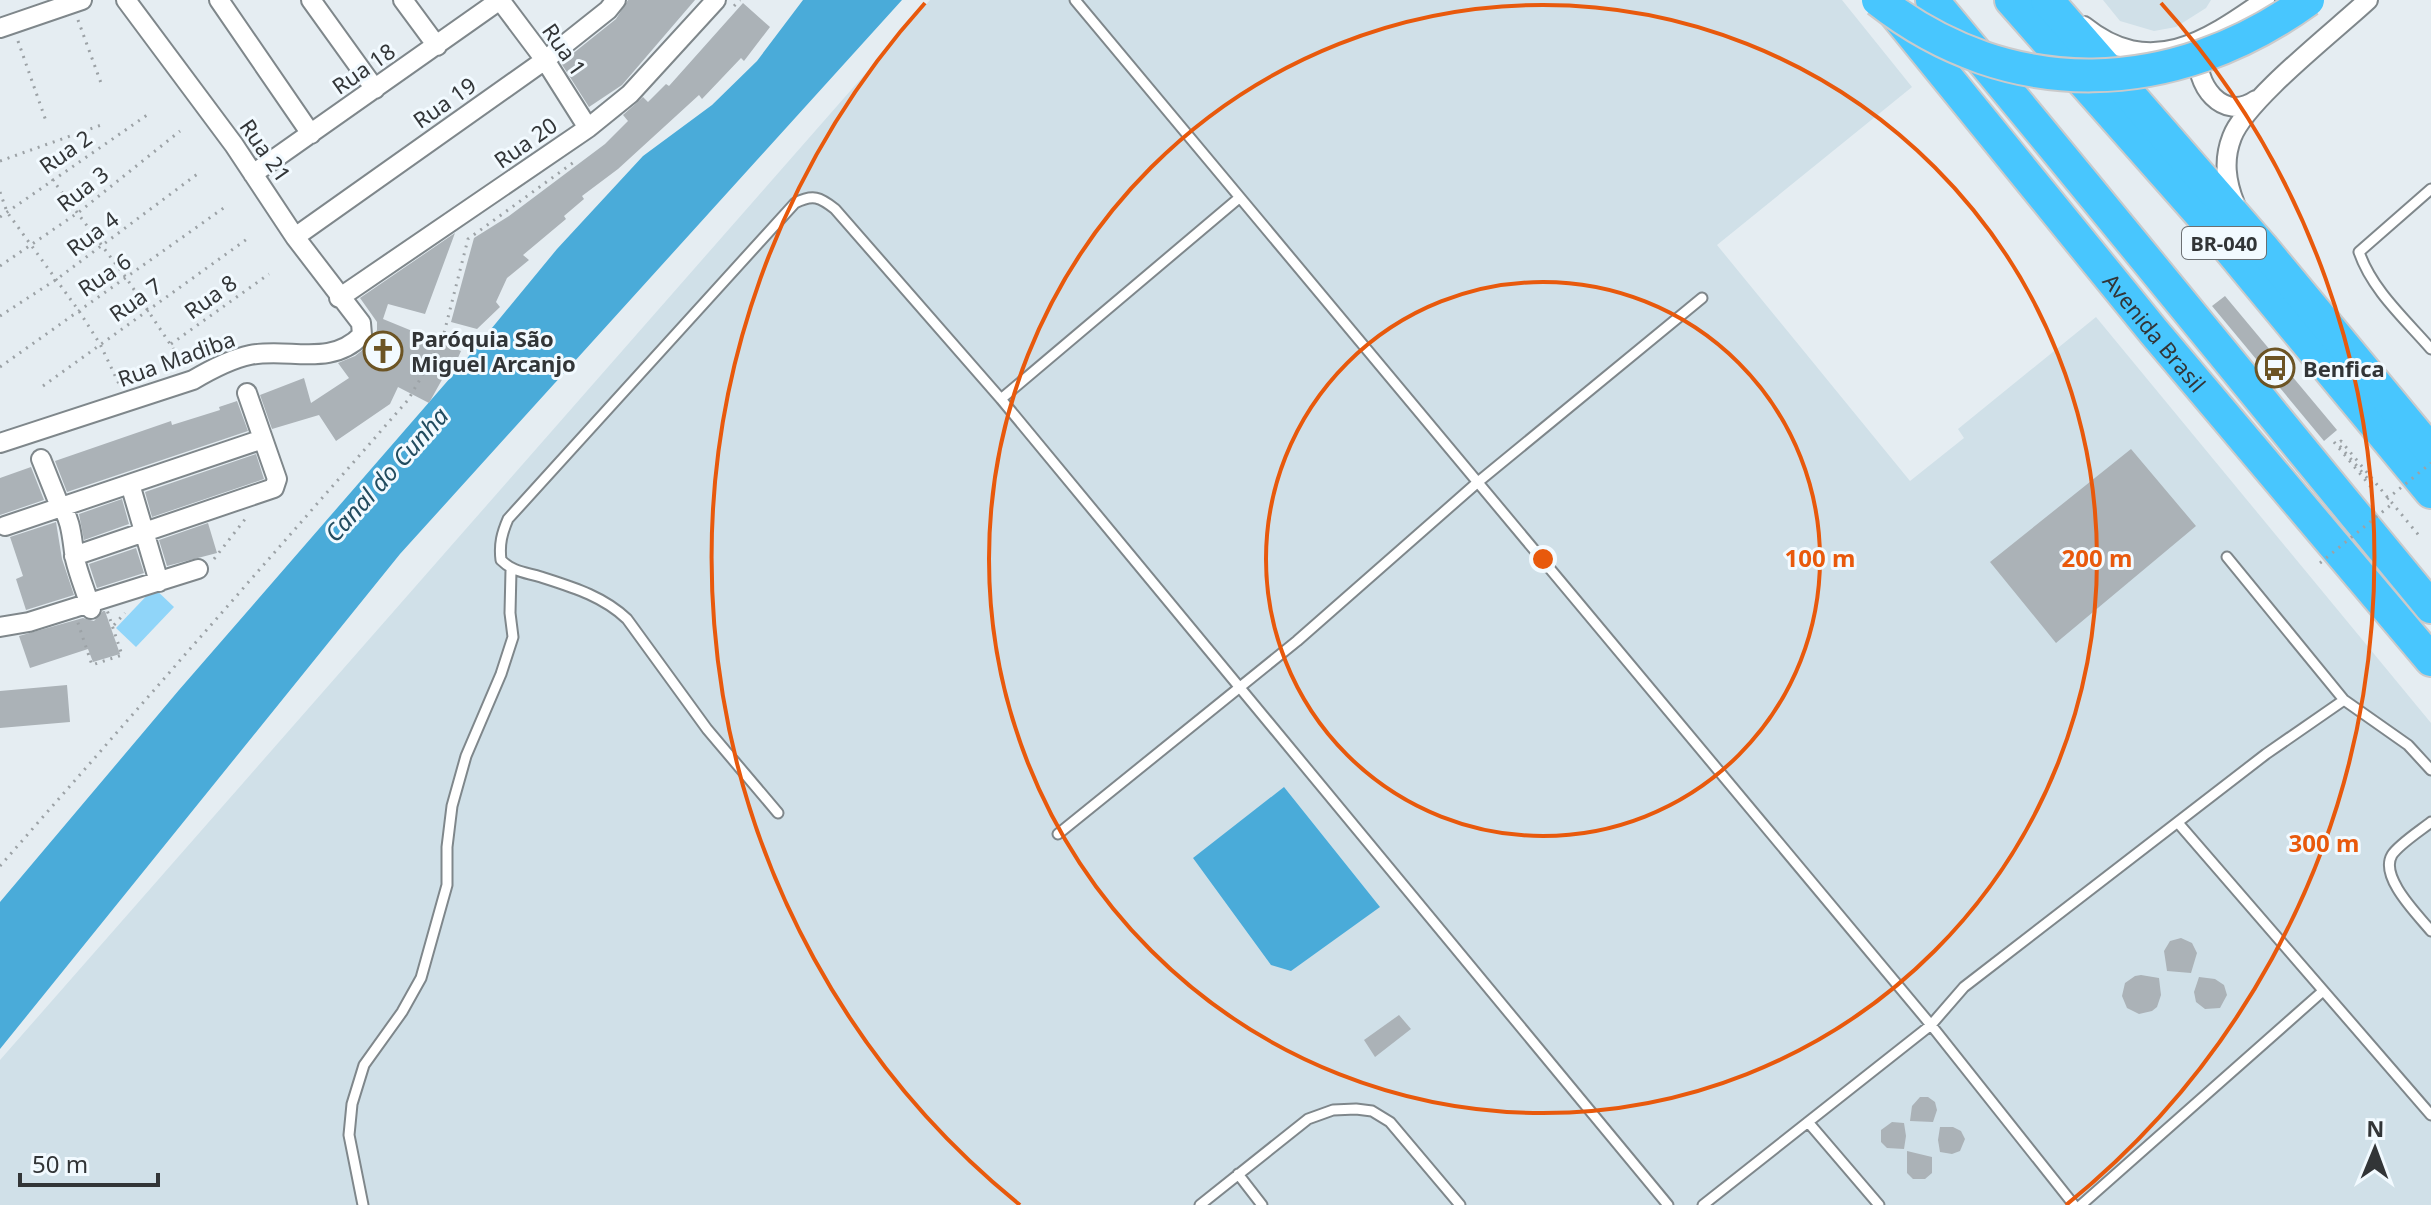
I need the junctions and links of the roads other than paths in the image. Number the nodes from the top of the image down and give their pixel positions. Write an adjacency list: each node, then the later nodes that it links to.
1 (126, 0): 27 (street, Rua 21)
2 (219, 0): 26 (street)
3 (311, 0): 22 (street)
4 (403, 0): 20 (street)
5 (500, 0): 20 (street, Rua 18); 21 (street, Rua 1)
6 (616, 0): 21 (street, Rua 19)
7 (1075, 0): 29 (lane)
8 (1878, 0): 14 (highway, bridge)
9 (1885, 0): 24 (highway, Avenida Brasil)
10 (1932, 0): 32 (highway, Avenida Brasil / BR-040)
11 (2011, 0): 45 (highway, BR-040)
12 (2049, 0): 19 (street); 31 (highway)
13 (2265, 0): 19 (street)
14 (2308, 0)
15 (2368, 0): 23 (street)
16 (76, 3): 18 (street)
17 (723, 6): 25 (street, Rua 20)
18 (3, 27)
19 (2208, 36): 23 (street)
20 (437, 46): 22 (street, Rua 18)
21 (545, 60): 25 (street, Rua 1); 30 (street, Rua 19)
22 (375, 89): 26 (street, Rua 18)
23 (2268, 91): 31 (street)
24 (1967, 104): 32 (highway); 57 (highway, Avenida Brasil)
25 (588, 128): 33 (street, Rua 20)
26 (311, 134): 27 (street, Rua 18)
27 (253, 174): 30 (street, Rua 21)
28 (2431, 189): 36 (lane)
29 (1239, 198): 38 (lane); 43 (lane)
30 (295, 237): 33 (street, Rua 21)
31 (2262, 247): 41 (highway)
32 (2173, 293): 55 (highway, Avenida Brasil / BR-040)
33 (339, 298): 35 (street, Rua 21)
34 (1702, 298): 43 (lane)
35 (363, 330): 40 (street, Rua Madiba)
36 (2431, 349)
37 (247, 393): 39 (street)
38 (1001, 399): 52 (lane); 58 (lane)
39 (263, 439): 44 (street); 48 (street)
40 (0, 443)
41 (2431, 451)
42 (41, 459): 46 (street)
43 (1478, 482): 58 (lane); 67 (lane)
44 (130, 484): 46 (street); 48 (street)
45 (2431, 492)
46 (61, 507): 47 (street); 49 (street)
47 (5, 526)
48 (145, 533): 49 (street); 53 (street)
49 (74, 556): 54 (street)
50 (2227, 557): 59 (lane)
51 (198, 569): 53 (street)
52 (511, 570): 61 (lane); 71 (lane)
53 (159, 582): 54 (street)
54 (91, 606): 56 (street)
55 (2431, 607)
56 (0, 627)
57 (2431, 660)
58 (1240, 688): 64 (lane); 75 (lane)
59 (2344, 700): 60 (lane); 63 (lane)
60 (2431, 770)
61 (778, 813)
62 (2431, 822): 65 (lane)
63 (2179, 824): 66 (lane); 67 (lane)
64 (1058, 834)
65 (2431, 931)
66 (2323, 991): 68 (lane); 79 (lane)
67 (1931, 1025): 69 (lane); 78 (lane)
68 (2431, 1115)
69 (1808, 1122): 76 (lane); 77 (lane)
70 (1238, 1174): 72 (lane); 73 (lane); 74 (lane)
71 (363, 1205)
72 (1200, 1205)
73 (1262, 1205)
74 (1460, 1205)
75 (1668, 1205)
76 (1703, 1205)
77 (1879, 1205)
78 (2074, 1205)
79 (2081, 1205)

